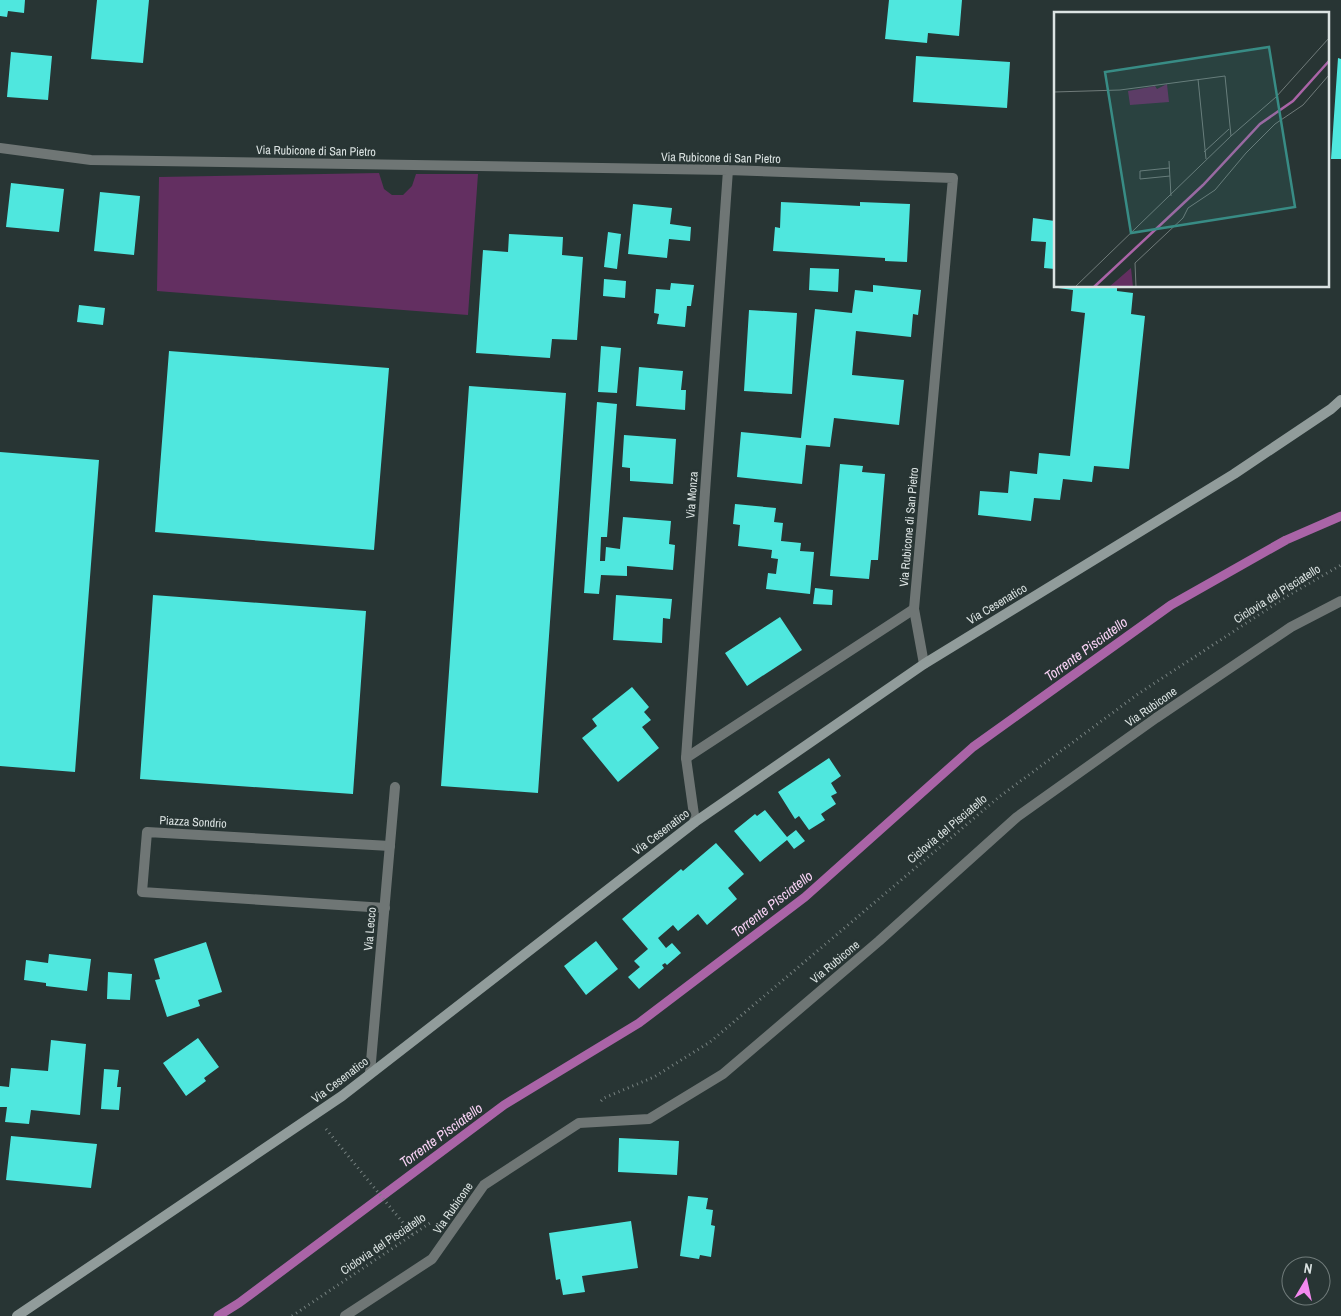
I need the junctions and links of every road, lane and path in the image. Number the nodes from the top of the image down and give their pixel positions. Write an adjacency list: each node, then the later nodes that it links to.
1 (0, 148): 2 (street, Via Rubicone di San Pietro)
2 (728, 170): 6 (street, Via Rubicone di San Pietro); 8 (street, Via Monza)
3 (1341, 400): 7 (main road, Via Cesenatico)
4 (1341, 565): 15 (path, Ciclovia del Pisciatello)
5 (1341, 601): 15 (street, Via Rubicone)
6 (914, 609): 7 (street, Via Rubicone di San Pietro); 8 (street)
7 (924, 664): 10 (main road, Via Cesenatico)
8 (686, 758): 10 (street, Via Monza)
9 (395, 787): 11 (street, Via Lecco)
10 (695, 822): 13 (main road, Via Cesenatico)
11 (390, 846): 12 (street, Via Lecco); 12 (street, Piazza Sondrio)
12 (385, 908): 13 (street, Via Lecco)
13 (370, 1073): 14 (main road, Via Cesenatico)
14 (314, 1115): 17 (path); 18 (main road, Via Cesenatico)
15 (579, 1123): 20 (street, Via Rubicone)
16 (437, 1218): 17 (path, Ciclovia del Pisciatello)
17 (413, 1235): 19 (path, Ciclovia del Pisciatello)
18 (17, 1316)
19 (292, 1316)
20 (346, 1316)

